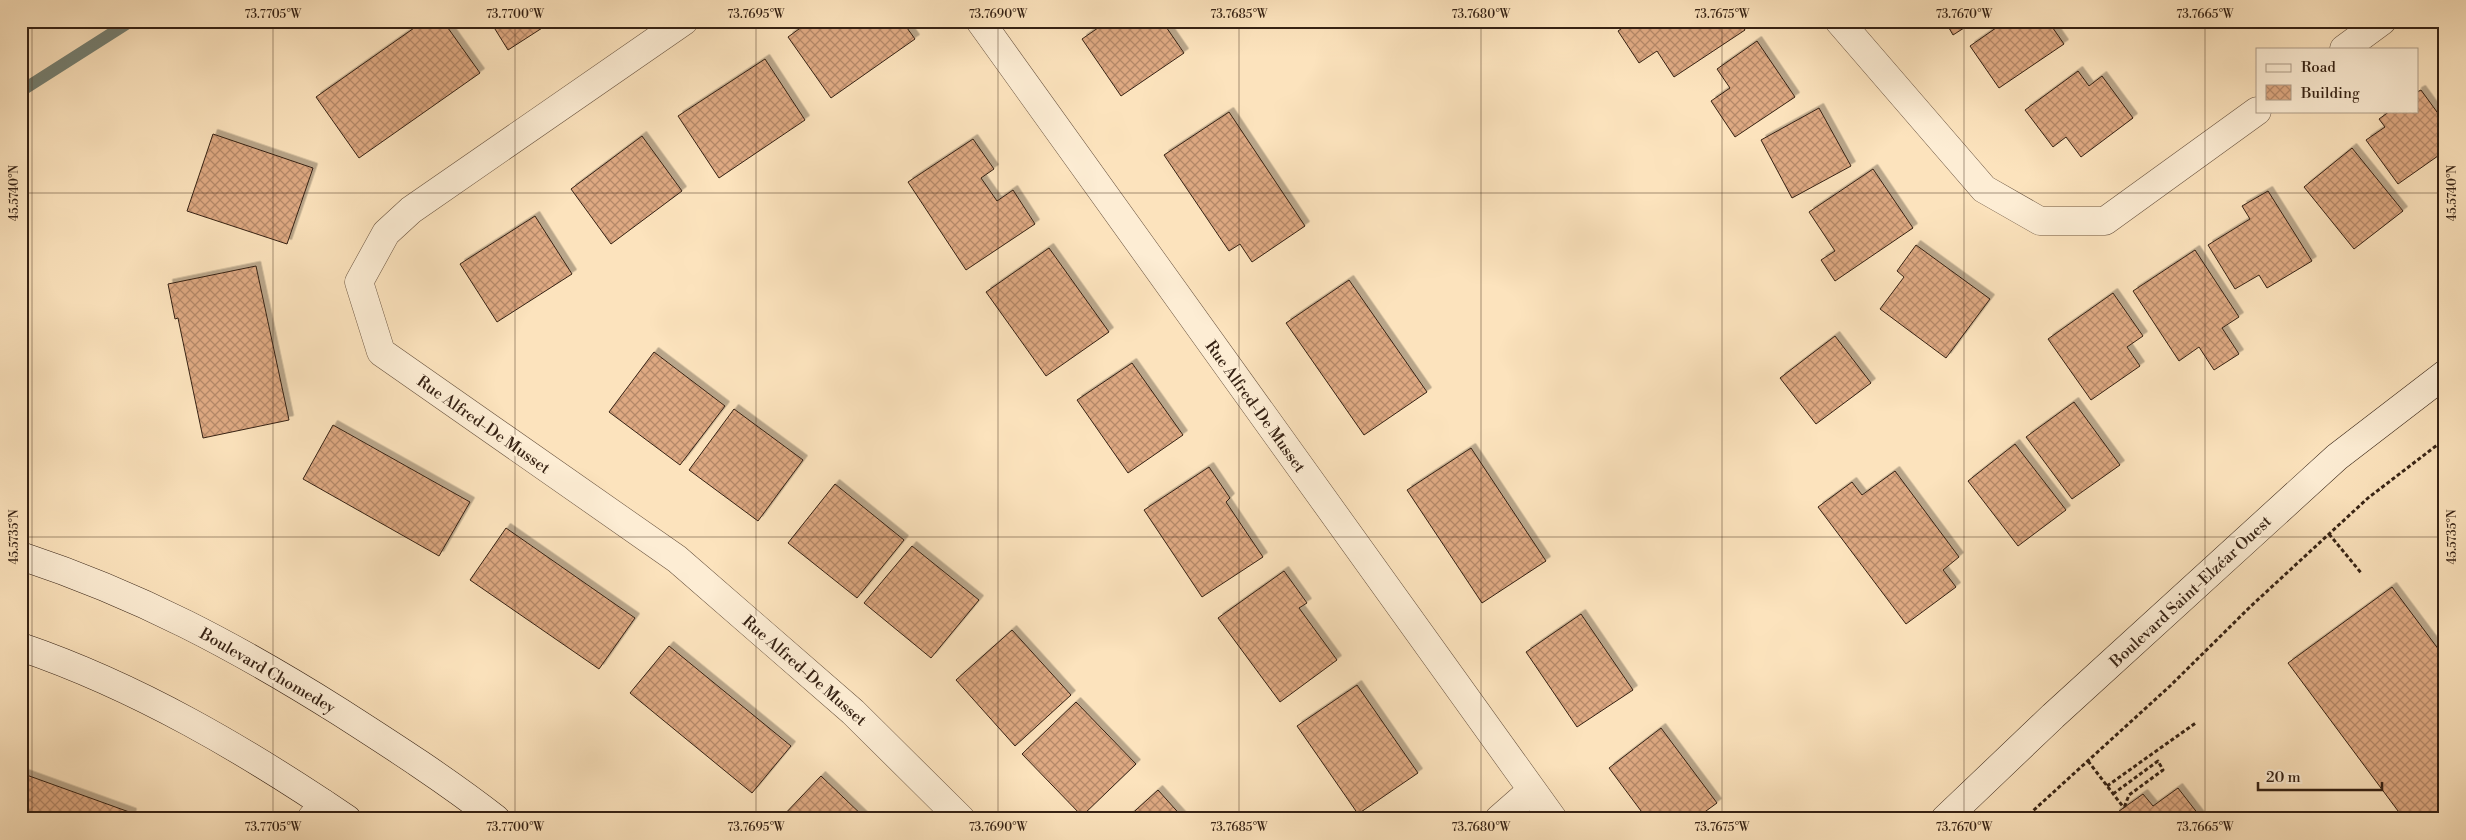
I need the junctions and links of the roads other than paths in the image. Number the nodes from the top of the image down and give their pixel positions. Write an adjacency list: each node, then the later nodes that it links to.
1 (684, 21): 14 (street, Rue Alfred-De Musset)
2 (980, 21): 10 (street, Rue Alfred-De Musset)
3 (1838, 21): 6 (street)
4 (2382, 21): 5 (street)
5 (2345, 48)
6 (2256, 112)
7 (2445, 374): 17 (street, Boulevard Saint-Elzéar Ouest)
8 (21, 556): 13 (street, Boulevard Chomedey)
9 (21, 647): 11 (street)
10 (1532, 790): 15 (street); 16 (street, Rue Alfred-De Musset)
11 (317, 811): 12 (street)
12 (346, 819)
13 (496, 819)
14 (961, 819)
15 (1499, 819)
16 (1553, 819)
17 (1945, 819)

